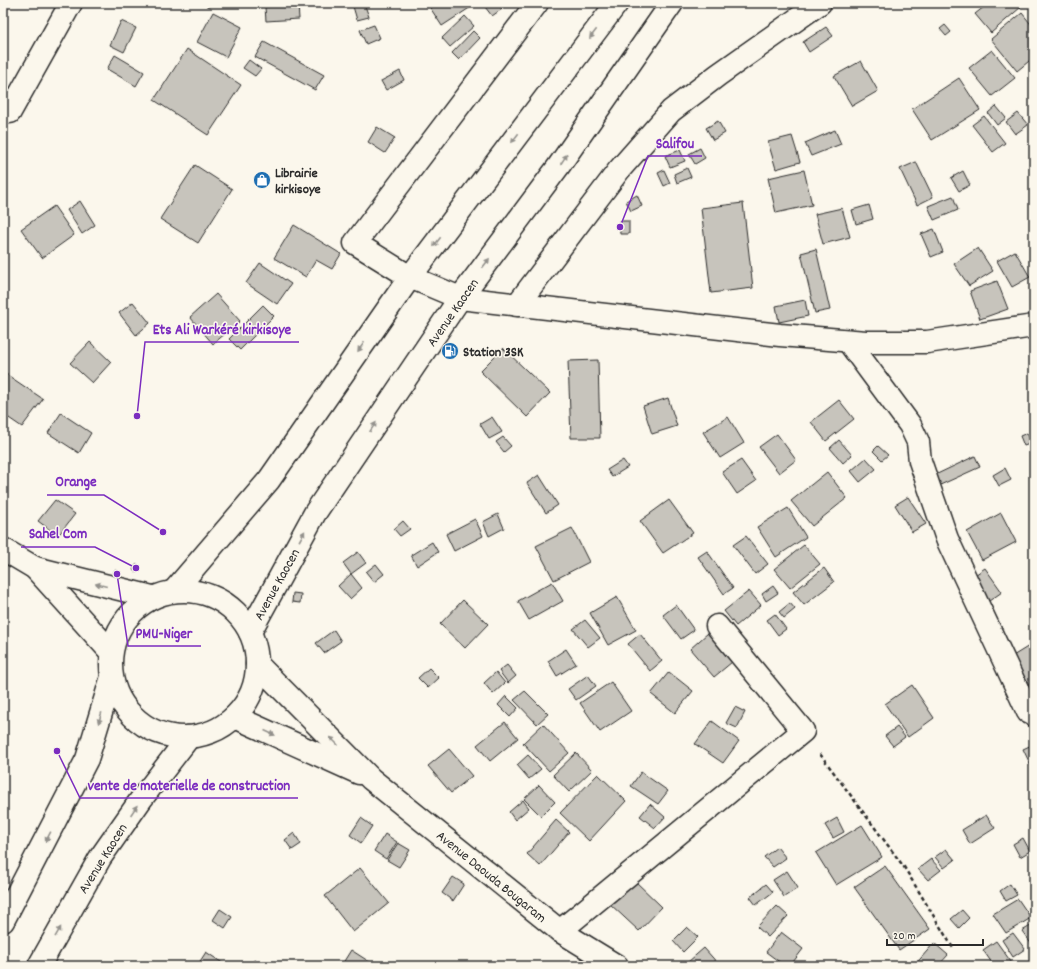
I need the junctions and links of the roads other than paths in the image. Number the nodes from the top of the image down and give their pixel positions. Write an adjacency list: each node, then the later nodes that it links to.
1 (72, 3): 6 (main road)
2 (537, 3): 7 (main road)
3 (617, 3): 7 (main road, one-way to 7)
4 (672, 3): 8 (main road, Avenue Kaocen, one-way to 4)
5 (820, 3): 9 (main road)
6 (3, 108)
7 (410, 277): 8 (main road); 14 (main road, one-way to 14)
8 (460, 298): 9 (main road); 17 (main road, Avenue Kaocen, one-way to 8)
9 (517, 305): 11 (main road)
10 (1034, 326): 11 (main road)
11 (848, 340): 21 (main road)
12 (3, 549): 13 (main road)
13 (35, 568): 15 (main road, one-way to 13); 18 (main road)
14 (174, 591): 15 (main road); 17 (main road)
15 (152, 598): 18 (main road)
16 (717, 626): 26 (main road)
17 (250, 632): 19 (main road)
18 (111, 652): 20 (main road)
19 (257, 664): 22 (main road); 24 (main road, Avenue Daouda Bougaram, one-way to 19)
20 (111, 680): 23 (main road); 25 (main road, one-way to 25)
21 (1034, 715)
22 (235, 717): 23 (main road); 24 (main road, Avenue Daouda Bougaram, one-way to 24)
23 (189, 737): 27 (main road, Avenue Kaocen, one-way to 23)
24 (371, 779): 26 (main road, Avenue Daouda Bougaram)
25 (3, 921)
26 (560, 931): 28 (main road, Avenue Daouda Bougaram)
27 (39, 966)
28 (617, 966)

